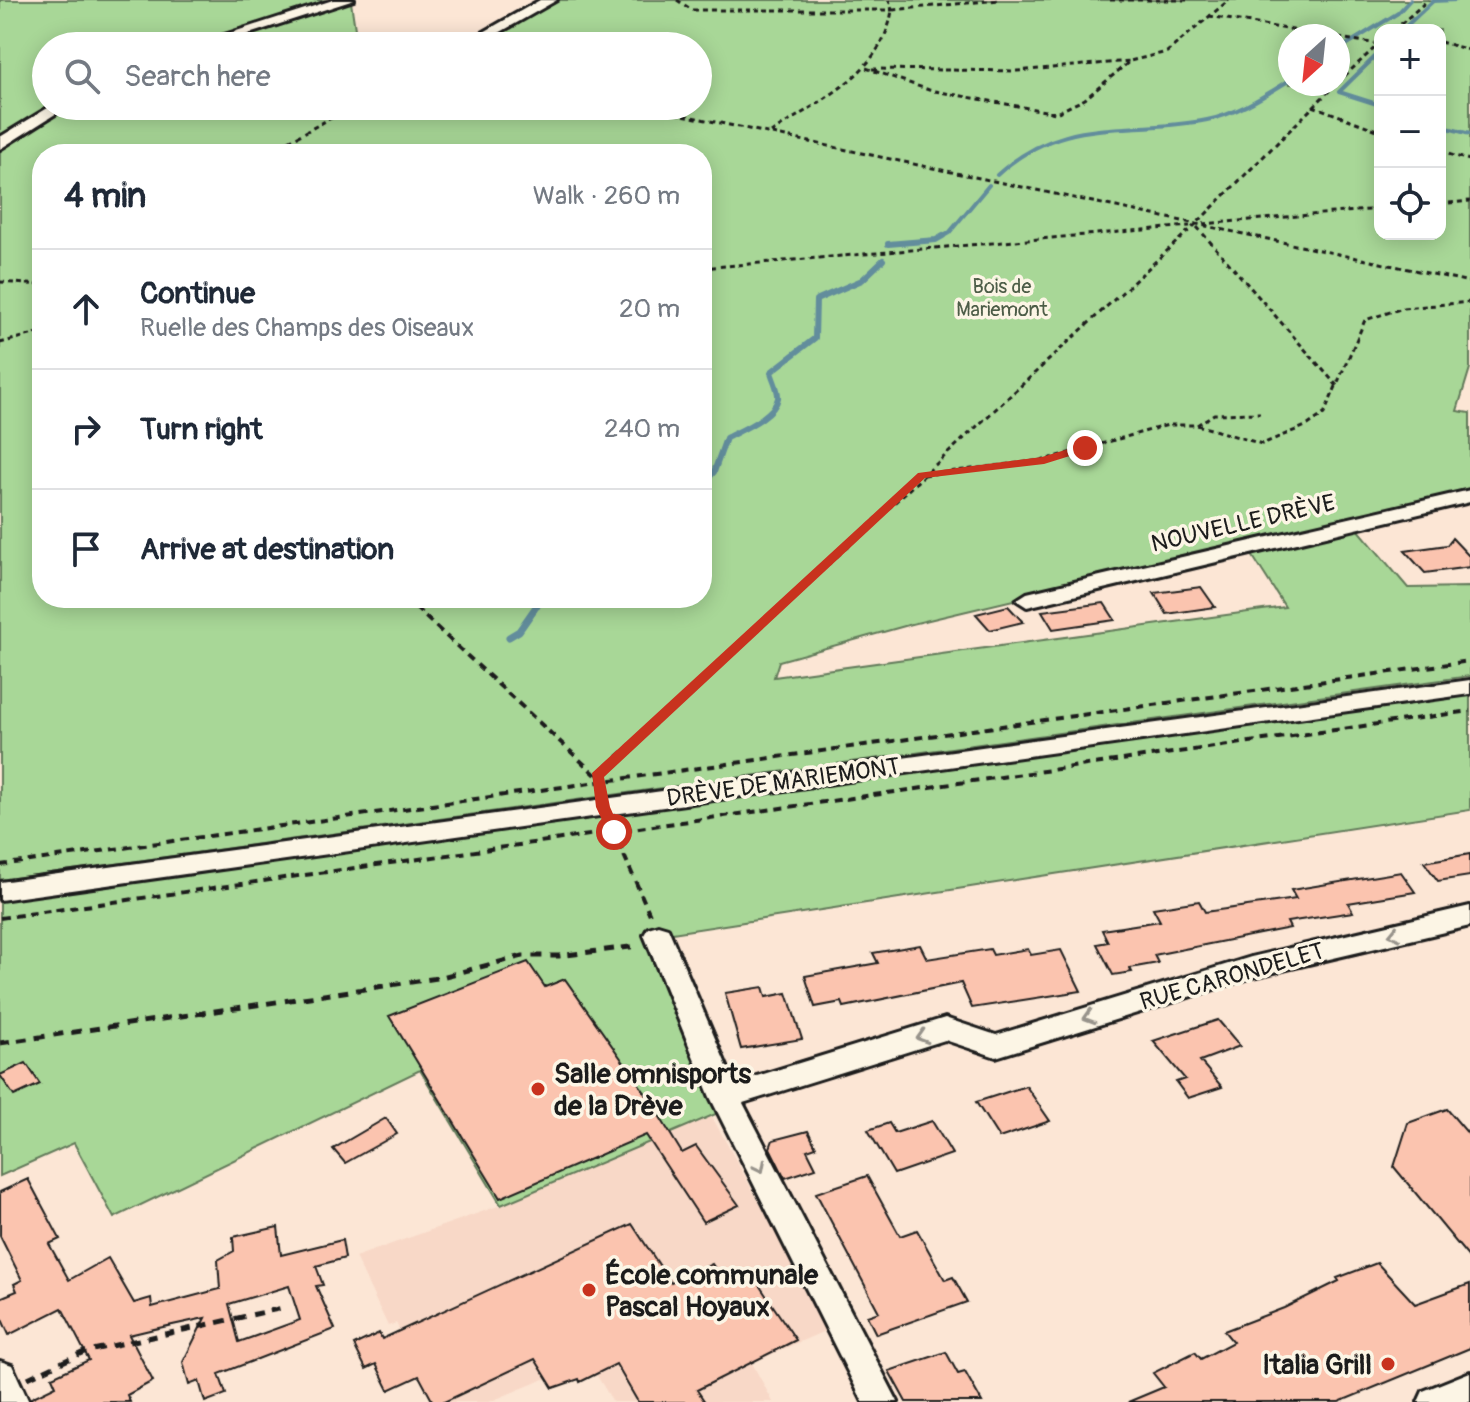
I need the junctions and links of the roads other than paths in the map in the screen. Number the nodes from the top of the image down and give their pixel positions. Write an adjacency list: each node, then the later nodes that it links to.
1 (347, 0): 3 (street)
2 (550, 0): 4 (street)
3 (242, 32)
4 (492, 32)
5 (39, 120): 6 (street)
6 (0, 144)
7 (1470, 496): 8 (street, NOUVELLE DRÈVE)
8 (1027, 600)
9 (1470, 687): 10 (street, DRÈVE DE MARIEMONT)
10 (0, 891)
11 (1470, 916): 13 (street, RUE CARONDELET, one-way to 13)
12 (660, 939): 13 (street)
13 (725, 1097): 15 (street, one-way to 15)
14 (1470, 1387): 16 (street)
15 (881, 1402)
16 (1435, 1402)

